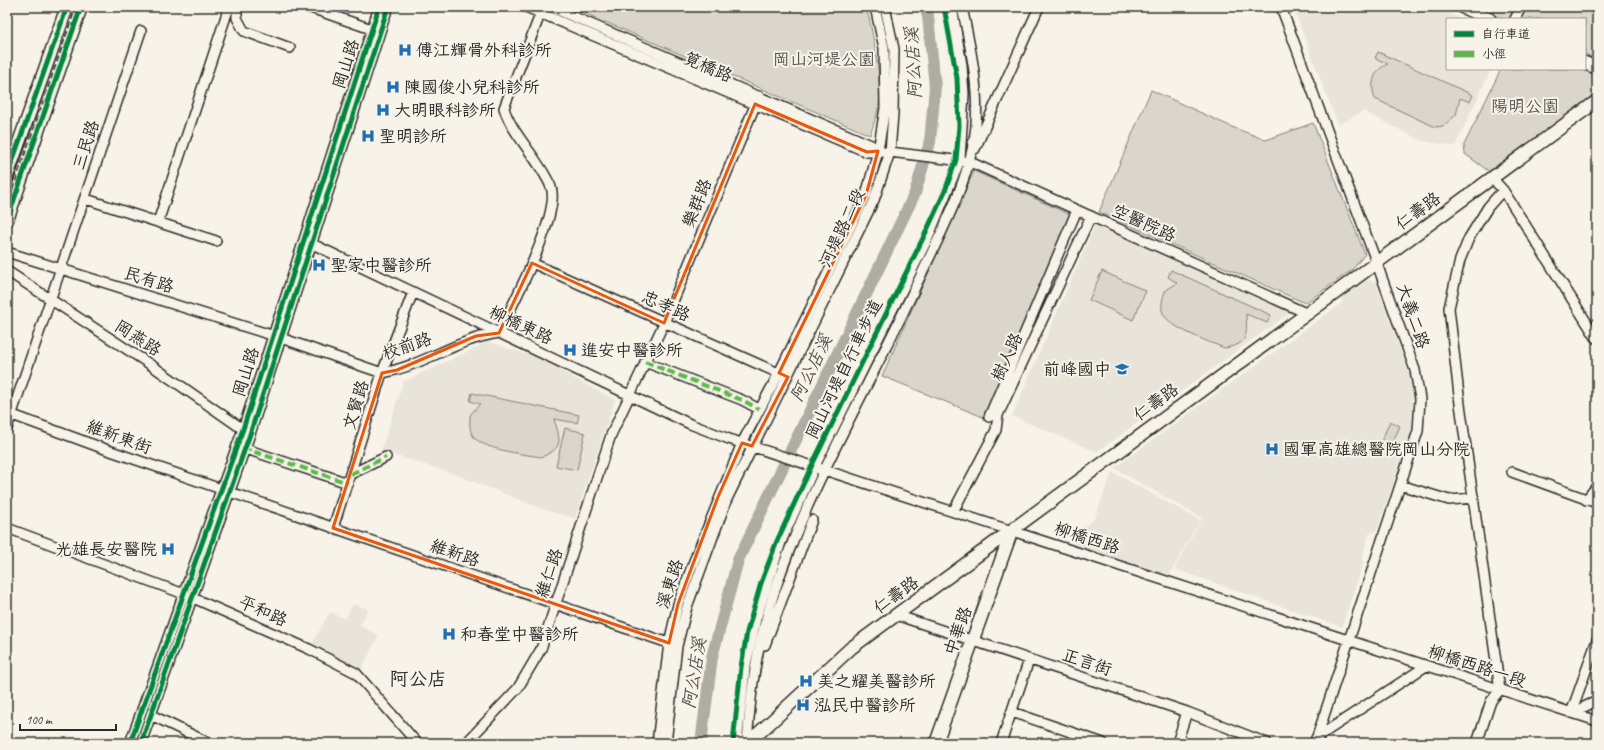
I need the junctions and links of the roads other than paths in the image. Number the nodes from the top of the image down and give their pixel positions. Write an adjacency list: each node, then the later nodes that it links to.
1 (67, 7): 32 (main road)
2 (81, 7): 34 (main road)
3 (229, 7): 40 (street)
4 (237, 7): 24 (street)
5 (308, 7): 22 (street)
6 (379, 7): 22 (street, 岡山路)
7 (388, 7): 22 (street, 岡山路)
8 (526, 7): 18 (street, 筧橋路)
9 (550, 7): 23 (street, 筧橋路)
10 (875, 7): 29 (street, 河堤路二段)
11 (885, 7): 30 (street, 河堤路二段)
12 (952, 7): 31 (street)
13 (962, 7): 31 (street)
14 (1039, 7): 31 (street)
15 (1281, 7): 44 (street, 大義二路)
16 (1462, 7): 19 (main road)
17 (1521, 7): 20 (street)
18 (542, 10): 23 (street, 筧橋路); 45 (street)
19 (1487, 18)
20 (1516, 18)
21 (141, 31): 36 (street, 三民路)
22 (376, 31): 42 (street, 岡山路)
23 (621, 42): 27 (street, 筧橋路)
24 (290, 48)
25 (1586, 63): 26 (main road)
26 (1597, 68)
27 (757, 100): 29 (street, 筧橋路); 55 (street, 樂群路)
28 (1597, 100): 33 (main road, 仁壽路)
29 (878, 151): 30 (street, 筧橋路); 63 (street, 河堤路二段)
30 (890, 152): 31 (street, 筧橋路); 64 (street, 河堤路二段)
31 (965, 161): 37 (street, 空醫院路); 50 (street); 52 (street)
32 (7, 176): 34 (street)
33 (1492, 178): 35 (street); 44 (main road, 仁壽路)
34 (21, 181): 39 (main road)
35 (1503, 190): 58 (street); 82 (street)
36 (86, 199): 40 (street); 46 (street, 三民路)
37 (1077, 210): 38 (street, 空醫院路); 51 (street)
38 (1091, 216): 53 (street, 空醫院路); 54 (street, 樹人路)
39 (7, 220)
40 (158, 222): 41 (street)
41 (216, 241)
42 (308, 242): 48 (street, 柳橋東路); 57 (street, 岡山路)
43 (7, 252): 46 (street, 民有路)
44 (1376, 261): 53 (main road, 仁壽路); 79 (street, 大義二路)
45 (532, 263): 55 (street, 忠孝路); 56 (street)
46 (62, 269): 49 (street, 三民路); 57 (street, 民有路)
47 (7, 271): 49 (street, 岡燕路)
48 (413, 292): 56 (street, 柳橋東路); 62 (street, 文賢路)
49 (51, 300): 67 (street, 三民路); 70 (street, 岡燕路)
50 (894, 308): 52 (street); 60 (street)
51 (1035, 309): 54 (street); 68 (street)
52 (903, 313): 61 (street)
53 (1306, 313): 89 (main road, 仁壽路)
54 (1045, 314): 85 (street, 樹人路)
55 (664, 323): 59 (street, 樂群路); 63 (street, 忠孝路)
56 (499, 333): 62 (street, 校前路); 65 (street, 柳橋東路)
57 (277, 337): 62 (street, 校前路); 70 (street, 岡山路)
58 (1597, 339)
59 (645, 362): 65 (street, 維仁路); 66 (street)
60 (864, 368): 61 (street); 75 (street)
61 (874, 372): 76 (street)
62 (382, 373): 78 (street, 文賢路)
63 (779, 373): 64 (street, 忠孝路); 66 (street, 河堤路二段)
64 (788, 377): 73 (street, 河堤路二段)
65 (629, 395): 71 (street, 柳橋東路); 91 (street, 維仁路)
66 (759, 410): 71 (street, 河堤路二段)
67 (9, 413): 69 (street, 三民路); 81 (street, 維新東街)
68 (989, 417)
69 (7, 428)
70 (246, 432): 72 (street, 岡山路)
71 (742, 443): 73 (street, 柳橋東路); 96 (street, 溪東路)
72 (241, 447): 78 (street); 81 (street, 岡山路)
73 (757, 447): 75 (street, 柳橋東路); 96 (street, 溪東路)
74 (386, 457): 78 (street)
75 (812, 465): 76 (street, 柳橋西路); 115 (street)
76 (825, 469): 85 (street, 柳橋西路); 115 (street)
77 (1512, 472): 83 (street)
78 (349, 479): 88 (street, 文賢路)
79 (1400, 485): 82 (street); 95 (street, 大義二路)
80 (1597, 486): 83 (street)
81 (226, 491): 88 (street, 維新路); 90 (street, 岡山路)
82 (1474, 498): 100 (street)
83 (1586, 500): 84 (street)
84 (1597, 503)
85 (954, 510): 89 (street, 柳橋西路)
86 (812, 520): 97 (street)
87 (7, 528): 90 (street, 平和路)
88 (333, 528): 91 (street, 維新路)
89 (1012, 530): 92 (main road, 仁壽路); 94 (main road, 中華路); 95 (street, 柳橋西路)
90 (188, 596): 105 (street, 岡山路); 108 (street, 岡山路); 111 (street, 平和路)
91 (555, 604): 96 (street, 維新路); 112 (street, 維仁路)
92 (896, 615): 94 (street, 正言街); 115 (main road, 仁壽路)
93 (1597, 640): 104 (street)
94 (972, 641): 98 (street, 正言街); 116 (main road, 中華路)
95 (1348, 641): 99 (street, 柳橋西路一段); 107 (street, 大義二路)
96 (673, 644): 113 (street, 溪東路); 114 (street, 溪東路)
97 (765, 645)
98 (1029, 660): 102 (street); 103 (street, 正言街)
99 (1426, 666): 100 (street, 柳橋西路一段); 107 (street)
100 (1500, 690): 104 (street, 柳橋西路一段); 121 (street)
101 (1597, 701): 104 (street)
102 (1012, 712): 117 (street); 118 (street)
103 (1187, 712): 119 (street); 120 (street, 正言街)
104 (1571, 713): 106 (street, 柳橋西路一段)
105 (151, 715): 109 (street, 岡山路); 110 (street)
106 (1597, 721)
107 (1315, 741)
108 (130, 743)
109 (141, 743)
110 (209, 743)
111 (417, 743)
112 (466, 743)
113 (657, 743)
114 (666, 743)
115 (745, 743)
116 (937, 743)
117 (1001, 743)
118 (1103, 743)
119 (1177, 743)
120 (1267, 743)
121 (1477, 743)

